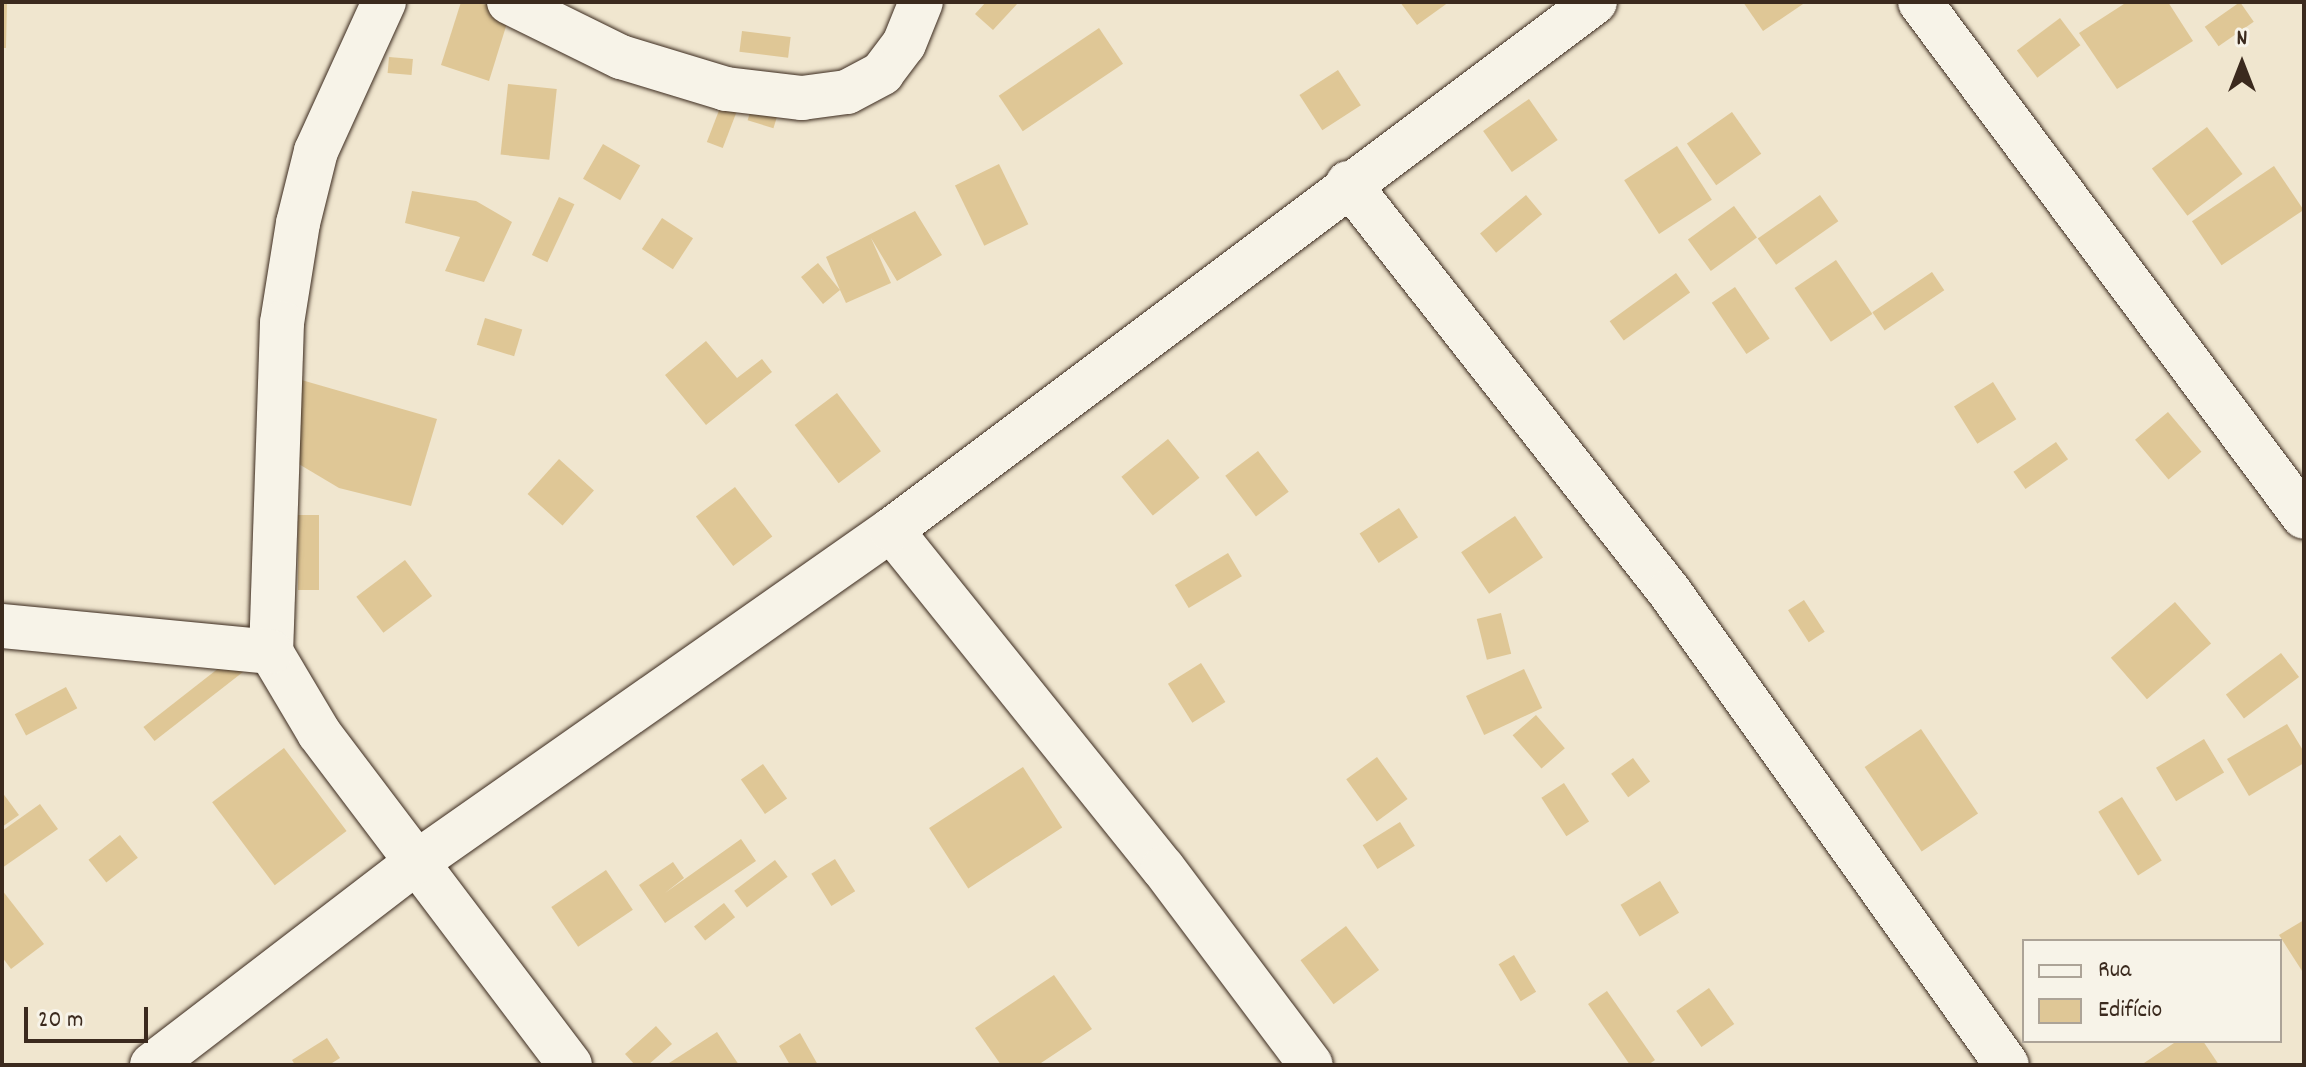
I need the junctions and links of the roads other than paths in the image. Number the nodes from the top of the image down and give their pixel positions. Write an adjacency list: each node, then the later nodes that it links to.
1 (384, 2): 10 (street)
2 (509, 2): 3 (street)
3 (921, 2)
4 (1595, 2): 6 (street)
5 (1920, 2): 7 (street)
6 (1348, 183): 8 (street); 15 (street)
7 (2304, 517)
8 (891, 530): 11 (street); 14 (street)
9 (2, 626): 10 (street)
10 (271, 652): 11 (street)
11 (417, 862): 12 (street); 13 (street)
12 (152, 1065)
13 (570, 1065)
14 (1311, 1065)
15 (2007, 1065)

